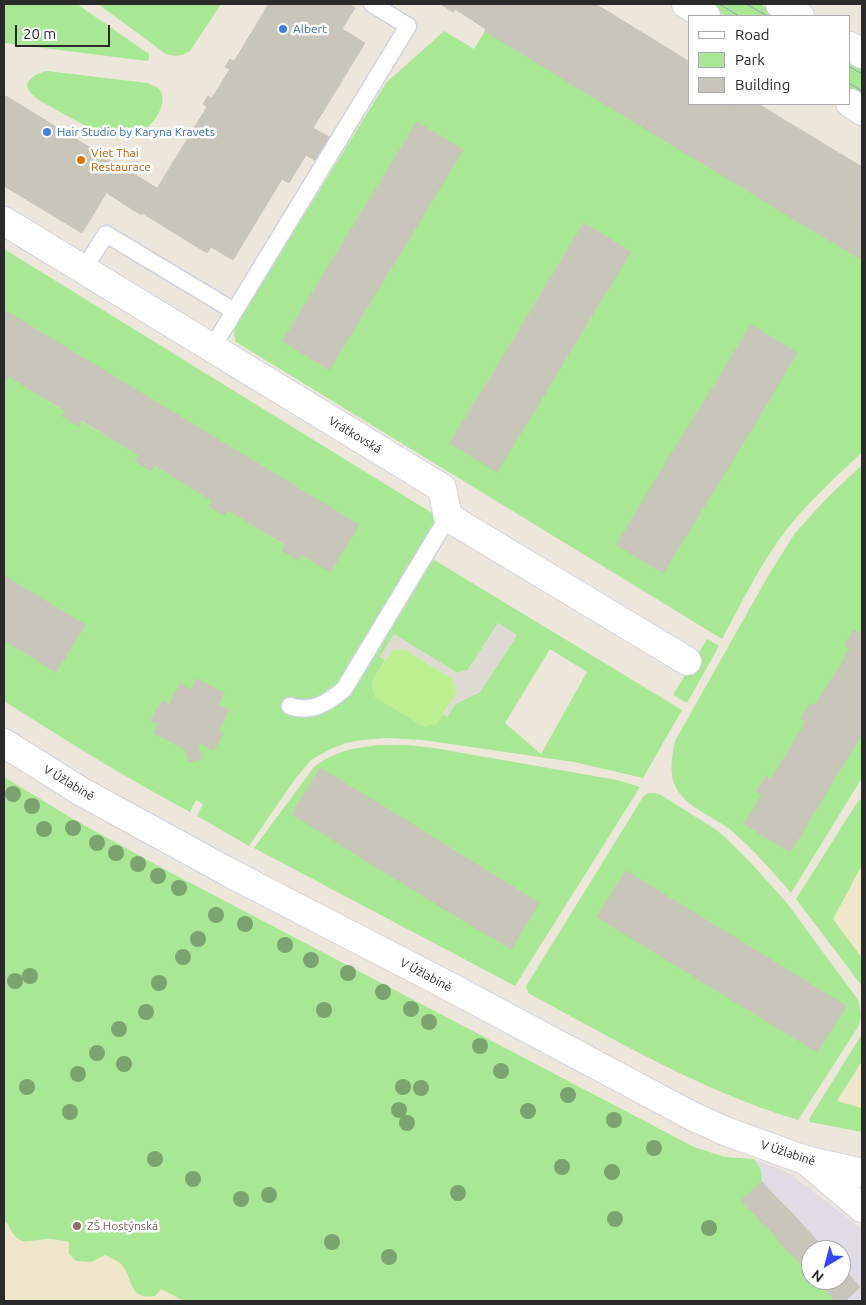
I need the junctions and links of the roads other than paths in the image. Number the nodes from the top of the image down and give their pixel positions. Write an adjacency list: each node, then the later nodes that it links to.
1 (372, 4): 12 (lane)
2 (686, 4): 4 (street)
3 (780, 4): 5 (street)
4 (704, 15)
5 (798, 15)
6 (851, 47): 7 (street)
7 (862, 54)
8 (851, 104): 9 (street)
9 (862, 111)
10 (4, 221): 11 (street, Vrátkovská)
11 (84, 269): 12 (lane); 13 (street, Vrátkovská)
12 (234, 311): 13 (lane)
13 (212, 348): 14 (street, Vrátkovská)
14 (448, 517): 15 (street); 16 (lane)
15 (687, 661)
16 (290, 706)
17 (4, 743): 18 (street, V Úžlabině)
18 (805, 1160): 19 (street, V Úžlabině); 20 (street)
19 (862, 1172)
20 (862, 1208)

